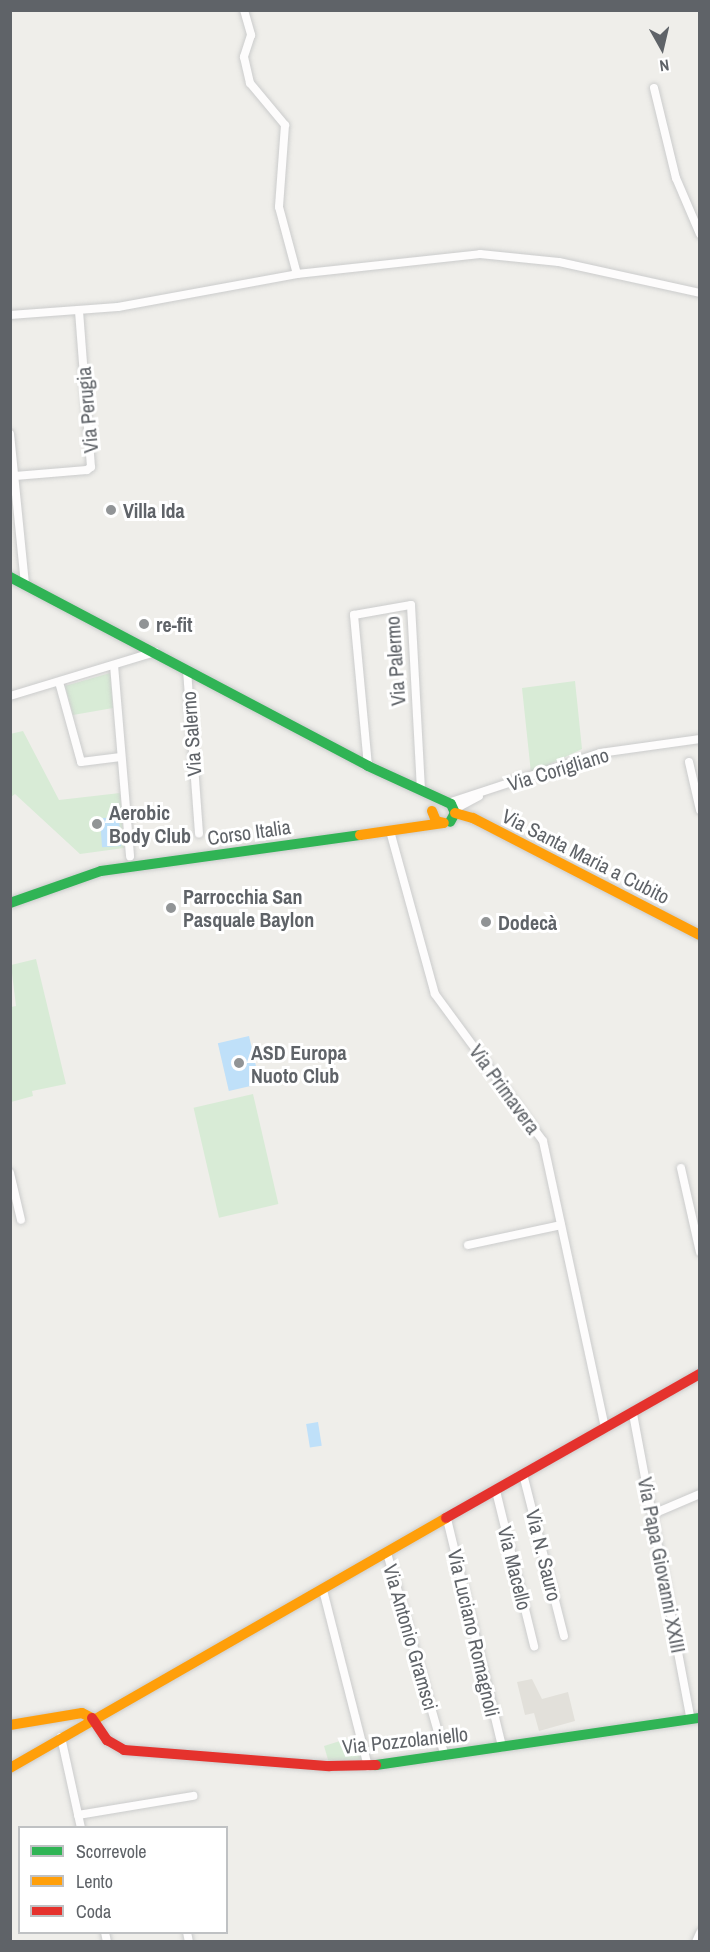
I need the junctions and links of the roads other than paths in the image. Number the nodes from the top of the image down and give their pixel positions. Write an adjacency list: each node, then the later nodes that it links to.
1 (244, 10): 4 (street)
2 (654, 88): 3 (street)
3 (699, 234)
4 (297, 274): 5 (street); 6 (street)
5 (699, 293)
6 (79, 311): 7 (street); 9 (street, Via Perugia)
7 (10, 315)
8 (10, 434): 9 (street)
9 (15, 476): 11 (street)
10 (10, 577): 11 (main road)
11 (25, 585): 12 (main road)
12 (154, 652): 13 (street); 14 (main road)
13 (114, 665): 15 (street); 18 (street)
14 (187, 670): 20 (main road); 30 (street, Via Salerno)
15 (59, 682): 16 (street); 18 (street)
16 (10, 696)
17 (699, 738): 21 (street, Via Corigliano)
18 (122, 757): 31 (street)
19 (689, 762): 25 (street)
20 (368, 766): 22 (main road); 22 (street, Via Palermo)
21 (488, 790): 23 (street); 26 (street, Via Corigliano)
22 (421, 791): 24 (main road); 26 (main road)
23 (470, 803): 26 (street); 27 (street)
24 (432, 810): 26 (main road); 26 (main road); 29 (main road)
25 (699, 810)
26 (449, 812): 27 (main road, Via Santa Maria a Cubito); 28 (main road); 29 (main road)
27 (473, 818): 28 (main road, Via Santa Maria a Cubito)
28 (492, 828): 33 (main road, Via Santa Maria a Cubito)
29 (390, 831): 32 (main road, Corso Italia); 37 (street, Via Primavera)
30 (199, 834)
31 (130, 856)
32 (10, 903)
33 (699, 935)
34 (681, 1168): 39 (street)
35 (10, 1173): 36 (street)
36 (21, 1220)
37 (561, 1225): 38 (street); 42 (street, Via Primavera)
38 (468, 1245)
39 (699, 1252)
40 (699, 1376): 41 (main road)
41 (633, 1414): 42 (main road); 46 (street, Via Papa Giovanni XXIII)
42 (605, 1428): 43 (main road)
43 (524, 1474): 44 (main road); 50 (street, Via N. Sauro)
44 (496, 1491): 47 (main road); 51 (street, Via Macello)
45 (699, 1494): 46 (street)
46 (653, 1514): 52 (street, Via Papa Giovanni XXIII)
47 (447, 1519): 48 (main road); 56 (street, Via Luciano Romagnoli)
48 (387, 1552): 49 (main road); 57 (street, Via Antonio Gramsci)
49 (323, 1590): 53 (main road); 58 (street)
50 (564, 1636)
51 (534, 1646)
52 (695, 1717): 56 (main road, Via Pozzolaniello)
53 (92, 1718): 54 (main road); 55 (main road); 58 (main road, Via Pozzolaniello)
54 (10, 1725)
55 (61, 1737): 59 (main road); 61 (street)
56 (502, 1747): 57 (main road, Via Pozzolaniello)
57 (445, 1756): 58 (main road, Via Pozzolaniello)
58 (368, 1766)
59 (10, 1768)
60 (193, 1796): 61 (street)
61 (78, 1815): 62 (street)
62 (81, 1826)
63 (699, 1933): 64 (street)
64 (696, 1941)

